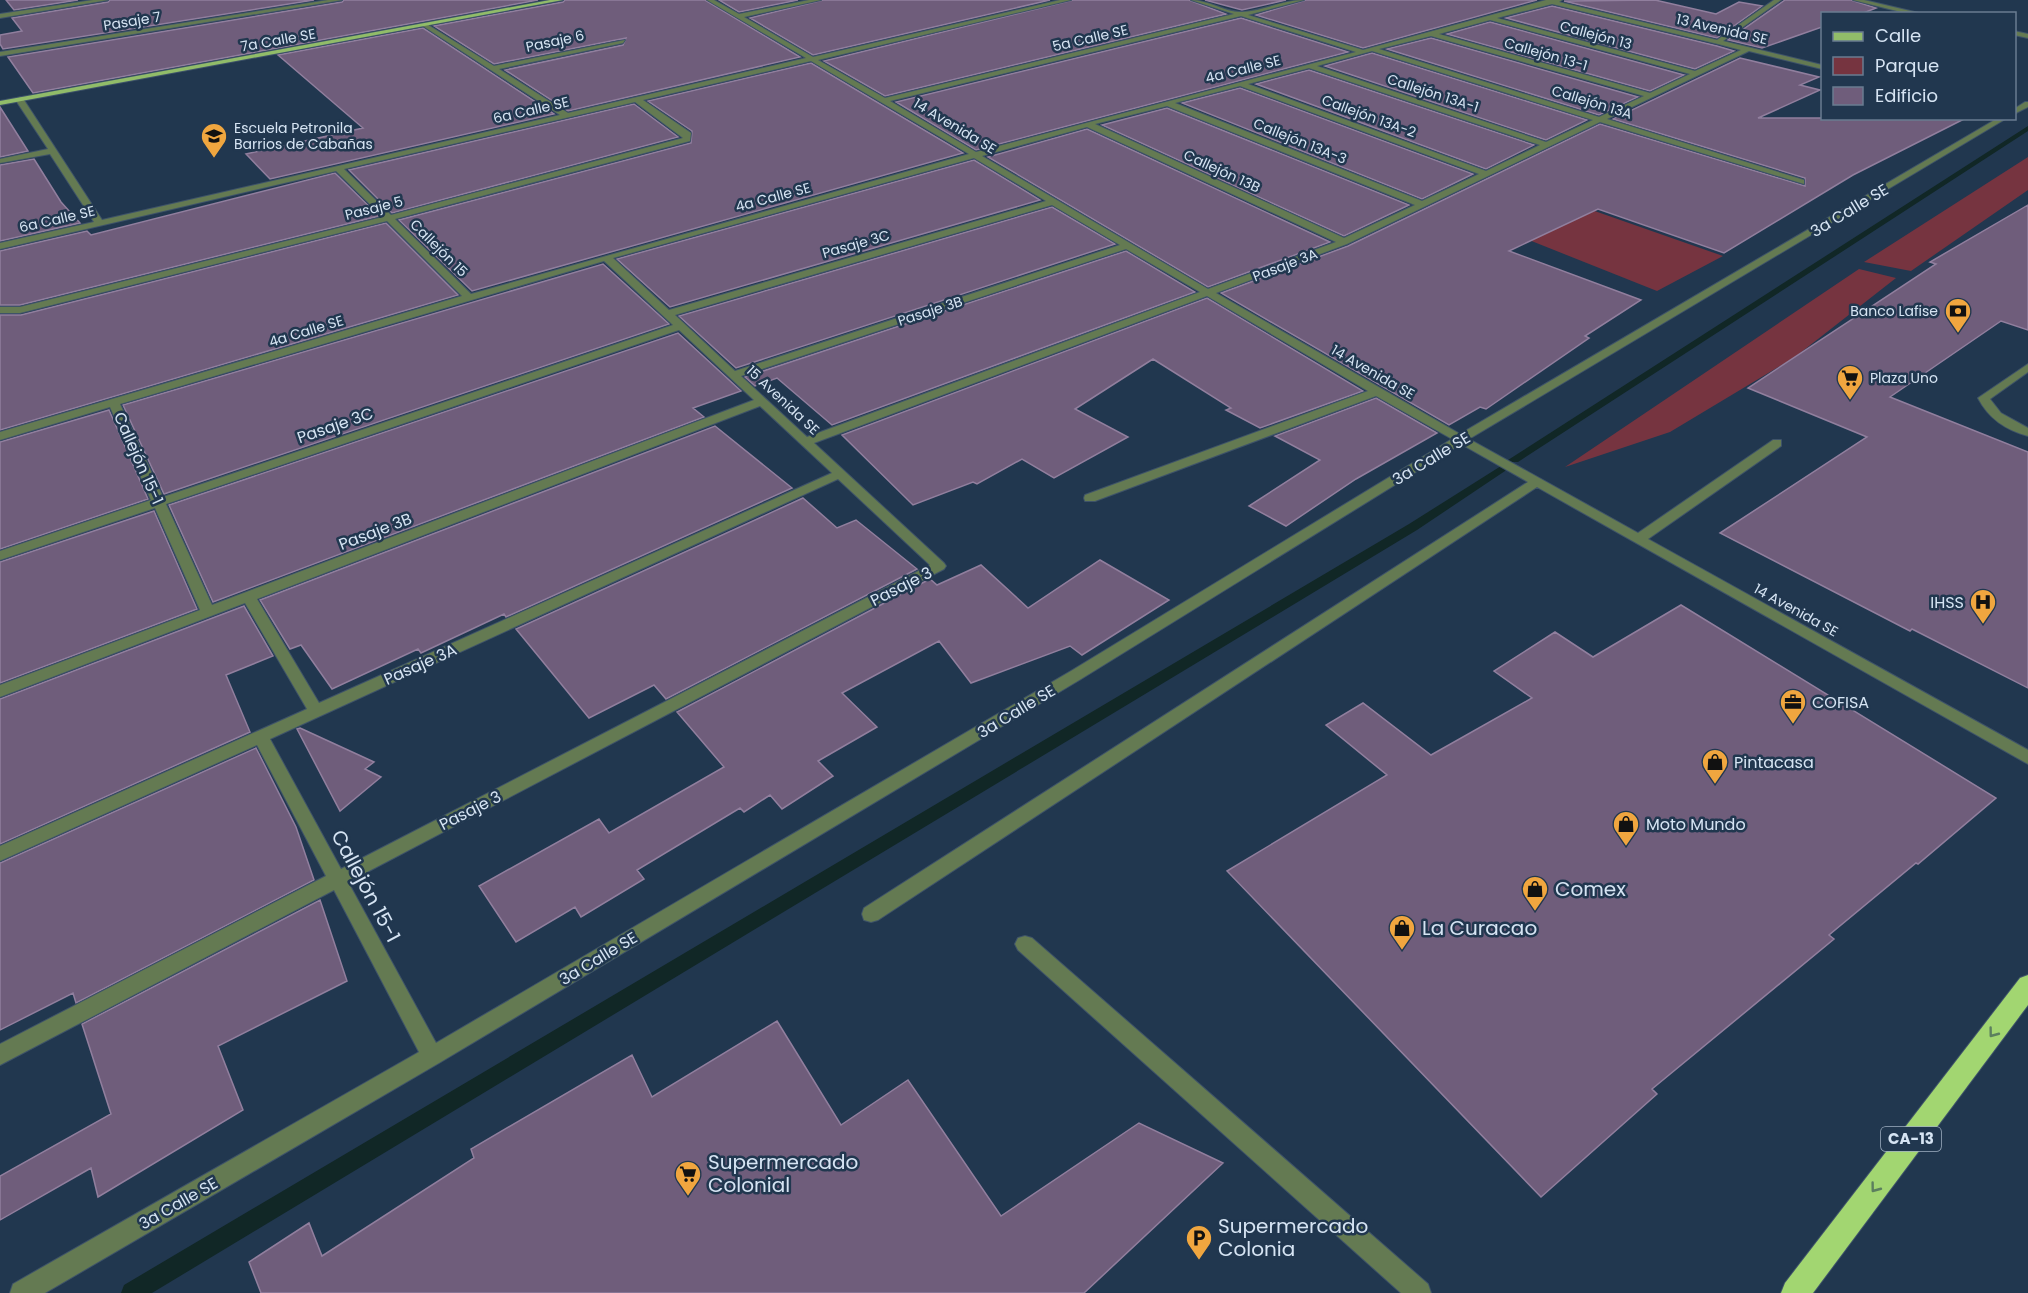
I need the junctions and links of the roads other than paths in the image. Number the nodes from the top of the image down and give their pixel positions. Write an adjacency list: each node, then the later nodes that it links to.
1 (105, 0): 14 (street)
2 (339, 0): 24 (street, Pasaje 7)
3 (557, 0): 17 (main road, 7a Calle SE)
4 (710, 0): 15 (street, 14 Avenida SE)
5 (818, 0): 15 (street)
6 (1068, 0): 25 (street, 6a Calle SE)
7 (1194, 0): 13 (street)
8 (1301, 0): 13 (street, 5a Calle SE)
9 (1778, 0): 20 (street)
10 (1856, 0): 12 (street)
11 (1552, 1): 16 (street, 4a Calle SE); 20 (street, 13 Avenida SE)
12 (1911, 12)
13 (1239, 15): 23 (street); 34 (street, 5a Calle SE)
14 (0, 16)
15 (738, 16): 25 (street, 14 Avenida SE)
16 (1489, 19): 18 (street, 4a Calle SE); 29 (street, Callejón 13)
17 (425, 25): 28 (street); 32 (main road, 7a Calle SE)
18 (1433, 34): 22 (street, 4a Calle SE); 31 (street, Callejón 13-1)
19 (623, 40): 28 (street, Pasaje 6)
20 (1718, 42): 21 (street, 13 Avenida SE)
21 (1748, 49): 27 (street, 13 Avenida SE); 29 (street, Pasaje 3A)
22 (1374, 50): 23 (street, 4a Calle SE); 38 (street, Callejón 13A)
23 (1364, 52): 26 (street, 4a Calle SE)
24 (0, 54)
25 (813, 59): 33 (street, 6a Calle SE); 34 (street, 14 Avenida SE)
26 (1310, 66): 30 (street, 4a Calle SE); 41 (street, Callejón 13A-1)
27 (1821, 67)
28 (493, 68): 37 (street)
29 (1697, 74): 31 (street, Pasaje 3A)
30 (1241, 84): 36 (street, 4a Calle SE); 46 (street, Callejón 13A-2)
31 (1653, 96): 38 (street, Pasaje 3A)
32 (19, 99): 35 (main road, 7a Calle SE); 42 (street)
33 (636, 99): 37 (street, 6a Calle SE); 50 (street, Pasaje 5)
34 (884, 100): 43 (street, 14 Avenida SE)
35 (0, 103)
36 (1167, 103): 40 (street, 4a Calle SE); 49 (street, Callejón 13A-3)
37 (566, 115): 45 (street, 6a Calle SE)
38 (1604, 120): 41 (street, Pasaje 3A); 47 (street, Callejón 13A)
39 (2001, 120): 70 (street, 3a Calle SE)
40 (1088, 124): 43 (street, 4a Calle SE); 52 (street, Callejón 13B)
41 (1549, 146): 46 (street, Pasaje 3A)
42 (51, 151): 44 (street); 51 (street)
43 (974, 155): 48 (street, 14 Avenida SE); 55 (street, 4a Calle SE)
44 (0, 161)
45 (338, 168): 50 (street, Callejón 15); 51 (street, 6a Calle SE)
46 (1487, 174): 49 (street, Pasaje 3A)
47 (1801, 182)
48 (1053, 202): 54 (street, 14 Avenida SE); 59 (street, Pasaje 3C)
49 (1424, 205): 52 (street, Pasaje 3A)
50 (390, 218): 57 (street, Callejón 15); 58 (street, Pasaje 5)
51 (99, 223): 53 (street, 6a Calle SE)
52 (1344, 242): 56 (street, Pasaje 3A)
53 (0, 246)
54 (1126, 246): 56 (street, 14 Avenida SE); 62 (street, Pasaje 3B)
55 (606, 256): 57 (street, 4a Calle SE); 59 (street, 15 Avenida SE)
56 (1210, 294): 65 (street, 14 Avenida SE); 71 (street, Pasaje 3A)
57 (469, 297): 67 (street, 4a Calle SE)
58 (0, 310)
59 (669, 315): 60 (street, 15 Avenida SE)
60 (681, 326): 62 (street, 15 Avenida SE); 76 (street, Pasaje 3C)
61 (2028, 367): 63 (street)
62 (734, 375): 66 (street, 15 Avenida SE)
63 (2012, 378): 64 (street); 68 (street)
64 (2028, 383)
65 (1377, 392): 70 (street, 14 Avenida SE); 75 (street)
66 (762, 401): 71 (street, 15 Avenida SE); 80 (street, Pasaje 3B)
67 (114, 402): 69 (street, 4a Calle SE); 76 (street, Callejón 15-1)
68 (2028, 432)
69 (0, 436)
70 (1462, 438): 74 (street, 14 Avenida SE); 92 (street, 3a Calle SE)
71 (806, 442): 73 (street, 15 Avenida SE)
72 (1777, 443): 77 (street)
73 (840, 474): 79 (street, 15 Avenida SE); 83 (street, Pasaje 3A)
74 (1538, 481): 77 (street, 14 Avenida SE); 88 (street)
75 (1090, 498)
76 (159, 502): 78 (street, Pasaje 3C); 81 (street, Callejón 15-1)
77 (1640, 539): 85 (street, 14 Avenida SE)
78 (0, 556)
79 (939, 566): 87 (street, Pasaje 3)
80 (249, 597): 81 (street, Pasaje 3B); 83 (street)
81 (208, 612): 82 (street, Pasaje 3B)
82 (0, 691)
83 (316, 711): 84 (street, Pasaje 3A)
84 (261, 737): 86 (street, Pasaje 3A); 87 (street, Callejón 15-1)
85 (2028, 758)
86 (0, 854)
87 (336, 880): 91 (street, Pasaje 3); 92 (street, Callejón 15-1)
88 (871, 914)
89 (1025, 944): 94 (street)
90 (2028, 986): 95 (highway, CA-13, one-way to 95)
91 (0, 1054)
92 (432, 1056): 93 (street, 3a Calle SE)
93 (22, 1293)
94 (1419, 1293)
95 (1795, 1293)

